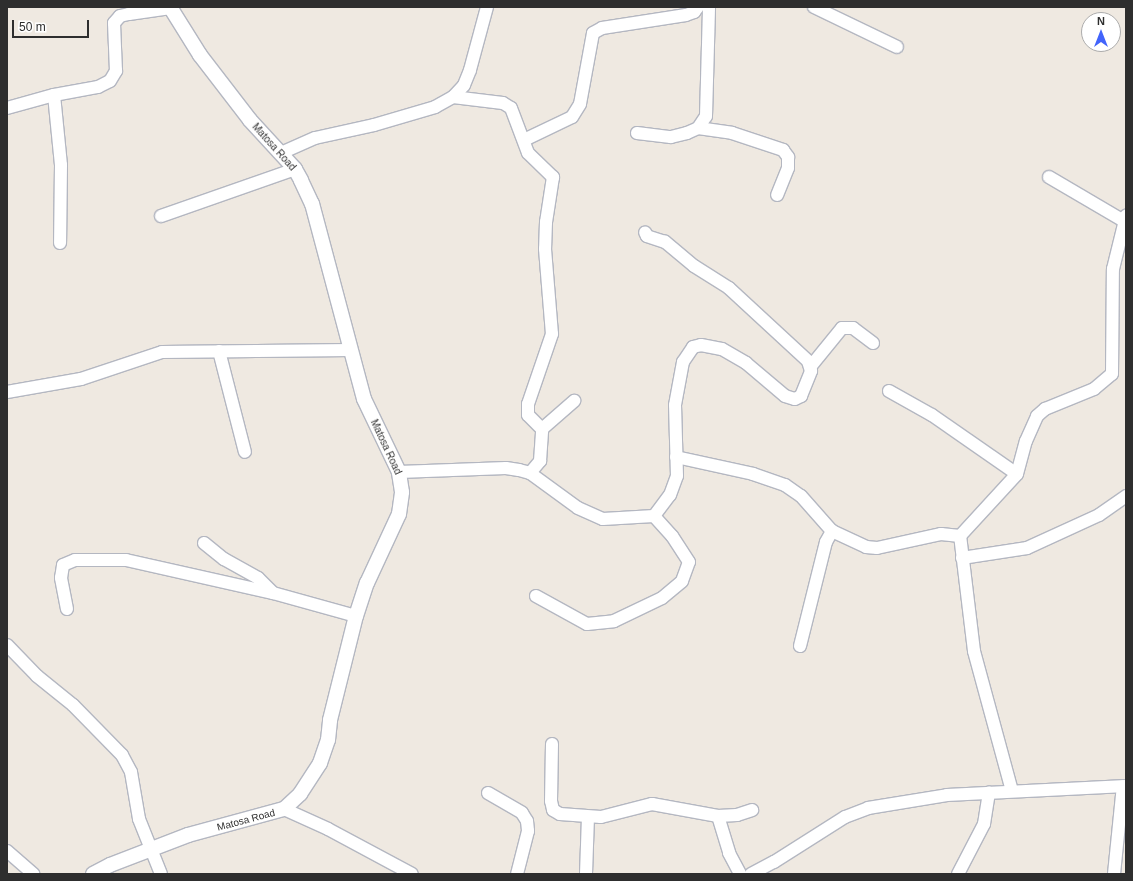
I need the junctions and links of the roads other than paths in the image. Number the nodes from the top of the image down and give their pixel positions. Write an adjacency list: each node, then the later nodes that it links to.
1 (487, 7): 8 (street)
2 (698, 7): 12 (street)
3 (709, 7): 10 (street)
4 (814, 7): 6 (street)
5 (171, 8): 7 (street); 13 (street, Matosa Road)
6 (897, 47)
7 (54, 94): 9 (street); 20 (street)
8 (453, 97): 12 (street); 13 (street)
9 (7, 108)
10 (698, 128): 11 (street); 16 (street)
11 (637, 133)
12 (524, 140): 28 (street)
13 (281, 153): 14 (street, Matosa Road)
14 (295, 169): 17 (street); 22 (street, Matosa Road)
15 (1049, 177): 18 (street)
16 (777, 195)
17 (161, 216)
18 (1125, 219): 33 (street)
19 (644, 232): 24 (street)
20 (60, 243)
21 (873, 343): 24 (street)
22 (351, 350): 23 (street); 31 (street, Matosa Road)
23 (219, 351): 26 (street); 29 (street)
24 (811, 366): 30 (street)
25 (889, 391): 33 (street)
26 (7, 392)
27 (574, 400): 28 (street)
28 (542, 429): 32 (street)
29 (245, 452)
30 (676, 457): 35 (street); 36 (street)
31 (399, 472): 32 (street); 43 (street, Matosa Road)
32 (530, 473): 35 (street)
33 (1017, 474): 37 (street)
34 (1126, 496): 39 (street)
35 (654, 516): 41 (street)
36 (832, 532): 37 (street); 45 (street)
37 (960, 536): 39 (street)
38 (204, 543): 40 (street)
39 (962, 558): 48 (street)
40 (273, 593): 42 (street); 43 (street)
41 (536, 596)
42 (67, 609)
43 (356, 616): 52 (street, Matosa Road)
44 (7, 645): 56 (street)
45 (800, 646)
46 (552, 744): 55 (street)
47 (1124, 786): 48 (street); 51 (street)
48 (1012, 791): 49 (street)
49 (989, 792): 65 (street); 66 (street)
50 (488, 793): 62 (street)
51 (1123, 803): 67 (street)
52 (284, 809): 56 (street, Matosa Road); 61 (street)
53 (752, 810): 54 (street)
54 (718, 816): 55 (street); 64 (street)
55 (588, 817): 63 (street)
56 (152, 849): 59 (street, Matosa Road); 60 (street)
57 (7, 851): 58 (street)
58 (33, 874)
59 (93, 874)
60 (161, 874)
61 (412, 874)
62 (517, 874)
63 (586, 874)
64 (740, 874)
65 (751, 874)
66 (958, 874)
67 (1114, 874)

